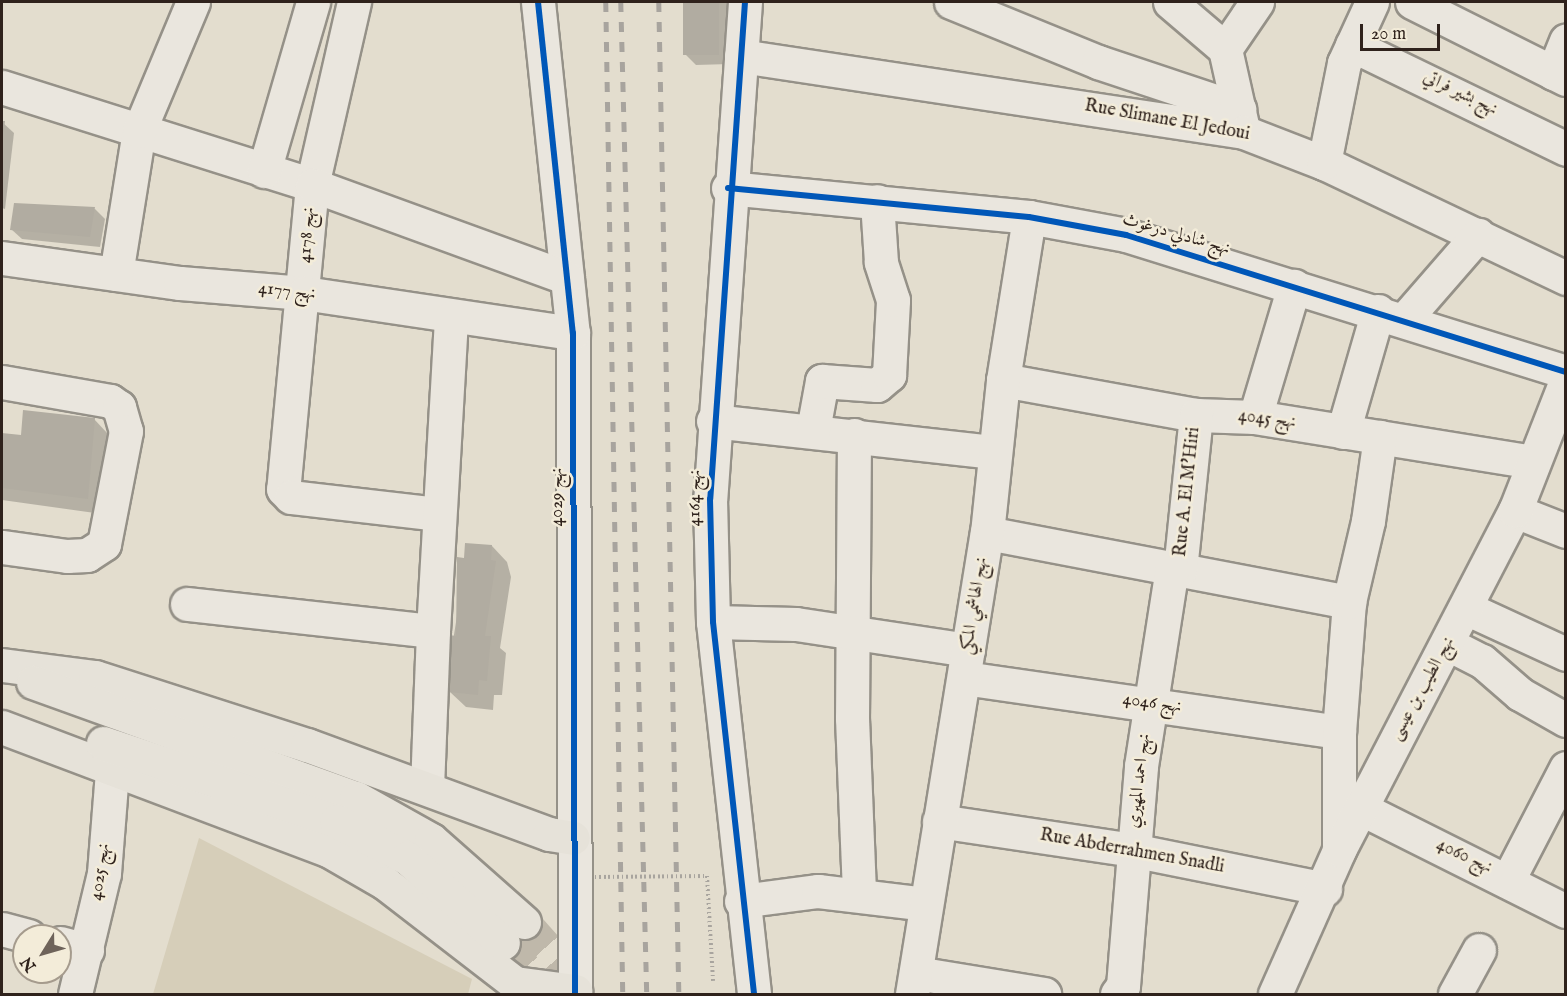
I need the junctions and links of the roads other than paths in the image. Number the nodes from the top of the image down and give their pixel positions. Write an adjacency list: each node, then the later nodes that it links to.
1 (193, 2): 18 (street)
2 (313, 2): 21 (street)
3 (354, 2): 22 (street, نهج 4178)
4 (538, 2): 29 (street, نهج 4029)
5 (745, 2): 14 (street, نهج 4164)
6 (951, 2): 17 (street)
7 (1170, 2): 13 (street)
8 (1257, 2): 13 (street)
9 (1372, 2): 12 (street)
10 (1412, 2): 15 (street)
11 (1566, 41): 15 (street)
12 (1352, 45): 19 (street, نهج بشير فراتي); 20 (street)
13 (1225, 49): 17 (street)
14 (741, 56): 17 (street, Rue Slimane El Jedoui); 23 (street, نهج 4164)
15 (1559, 76)
16 (2, 87): 18 (street)
17 (1241, 120): 20 (street, Rue Slimane El Jedoui)
18 (139, 131): 21 (street); 28 (street)
19 (1566, 148)
20 (1324, 163): 26 (street, Rue Slimane El Jedoui)
21 (264, 171): 22 (street)
22 (312, 185): 29 (street); 32 (street, نهج 4178)
23 (728, 188): 24 (street, نهج شادلي درغوث); 42 (street, نهج 4164)
24 (877, 201): 25 (street, نهج شادلي درغوث); 43 (street)
25 (1029, 217): 31 (street, نهج شادلي درغوث); 37 (street, نهج الهاشمي المكي)
26 (1478, 235): 30 (street, Rue Slimane El Jedoui); 33 (street)
27 (2, 258): 28 (street, نهج 4177)
28 (116, 274): 32 (street, نهج 4177)
29 (567, 278): 35 (street, نهج 4029)
30 (1566, 278)
31 (1294, 286): 33 (street, نهج شادلي درغوث); 41 (street)
32 (304, 293): 34 (street, نهج 4177); 50 (street, نهج 4178)
33 (1391, 315): 36 (street, نهج شادلي درغوث); 44 (street)
34 (451, 318): 35 (street, نهج 4177); 50 (street)
35 (573, 333): 76 (street, نهج 4029)
36 (1566, 372)
37 (1003, 380): 40 (street, نهج 4045); 47 (street, نهج الهاشمي المكي)
38 (1566, 381): 48 (street, نهج الطيب بن عيسى)
39 (2, 382): 53 (street)
40 (1196, 415): 41 (street, نهج 4045); 54 (street, Rue A. El M'Hiri)
41 (1255, 417): 44 (street, نهج 4045)
42 (713, 422): 43 (street); 58 (street, نهج 4164)
43 (813, 430): 45 (street)
44 (1343, 432): 46 (street, نهج 4045)
45 (854, 435): 47 (street); 60 (street)
46 (1380, 437): 48 (street, نهج 4045); 55 (street)
47 (994, 452): 52 (street, نهج الهاشمي المكي)
48 (1532, 462): 49 (street, نهج الطيب بن عيسى)
49 (1515, 512): 51 (street); 57 (street, نهج الطيب بن عيسى)
50 (438, 514): 59 (street)
51 (1566, 531)
52 (987, 533): 54 (street); 63 (street, نهج الهاشمي المكي)
53 (2, 547)
54 (1176, 569): 55 (street); 66 (street, نهج احمد المهيري)
55 (1349, 602): 70 (street)
56 (187, 604): 59 (street)
57 (1468, 609): 61 (street, نهج الطيب بن عيسى); 62 (street)
58 (713, 622): 60 (street, نهج 4046); 82 (street, نهج 4164)
59 (433, 631): 73 (street)
60 (851, 631): 63 (street, نهج 4046); 81 (street)
61 (1448, 644): 68 (street); 74 (street, نهج الطيب بن عيسى)
62 (1566, 654)
63 (966, 664): 66 (street, نهج 4046); 75 (street, نهج الهاشمي المكي)
64 (2, 665): 73 (main road)
65 (2, 671): 71 (main road)
66 (1149, 704): 70 (street, نهج 4046); 77 (street, نهج احمد المهيري)
67 (2, 709): 71 (main road)
68 (1566, 720)
69 (2, 727): 71 (main road)
70 (1339, 732): 78 (street)
71 (113, 758): 85 (street, نهج 4025); 88 (main road)
72 (1566, 768): 79 (street)
73 (427, 788): 76 (main road)
74 (1360, 808): 78 (street, نهج الطيب بن عيسى); 79 (street, نهج 4060)
75 (939, 821): 77 (street, Rue Abderrahmen Snadli); 83 (street, نهج الهاشمي المكي)
76 (573, 838): 88 (street, نهج 4029)
77 (1132, 850): 80 (street, Rue Abderrahmen Snadli); 92 (street, نهج احمد المهيري)
78 (1339, 850): 80 (street, نهج الطيب بن عيسى)
79 (1509, 878): 84 (street, نهج 4060)
80 (1324, 889): 93 (street, نهج الطيب بن عيسى)
81 (859, 892): 82 (street); 83 (street)
82 (741, 901): 90 (street, نهج 4164)
83 (925, 904): 87 (street, نهج الهاشمي المكي)
84 (1566, 910)
85 (74, 946): 89 (street, نهج 4025)
86 (1479, 950): 94 (street)
87 (914, 983): 91 (street)
88 (575, 993)
89 (75, 994)
90 (754, 994)
91 (1044, 994)
92 (1117, 994)
93 (1275, 994)
94 (1455, 994)

